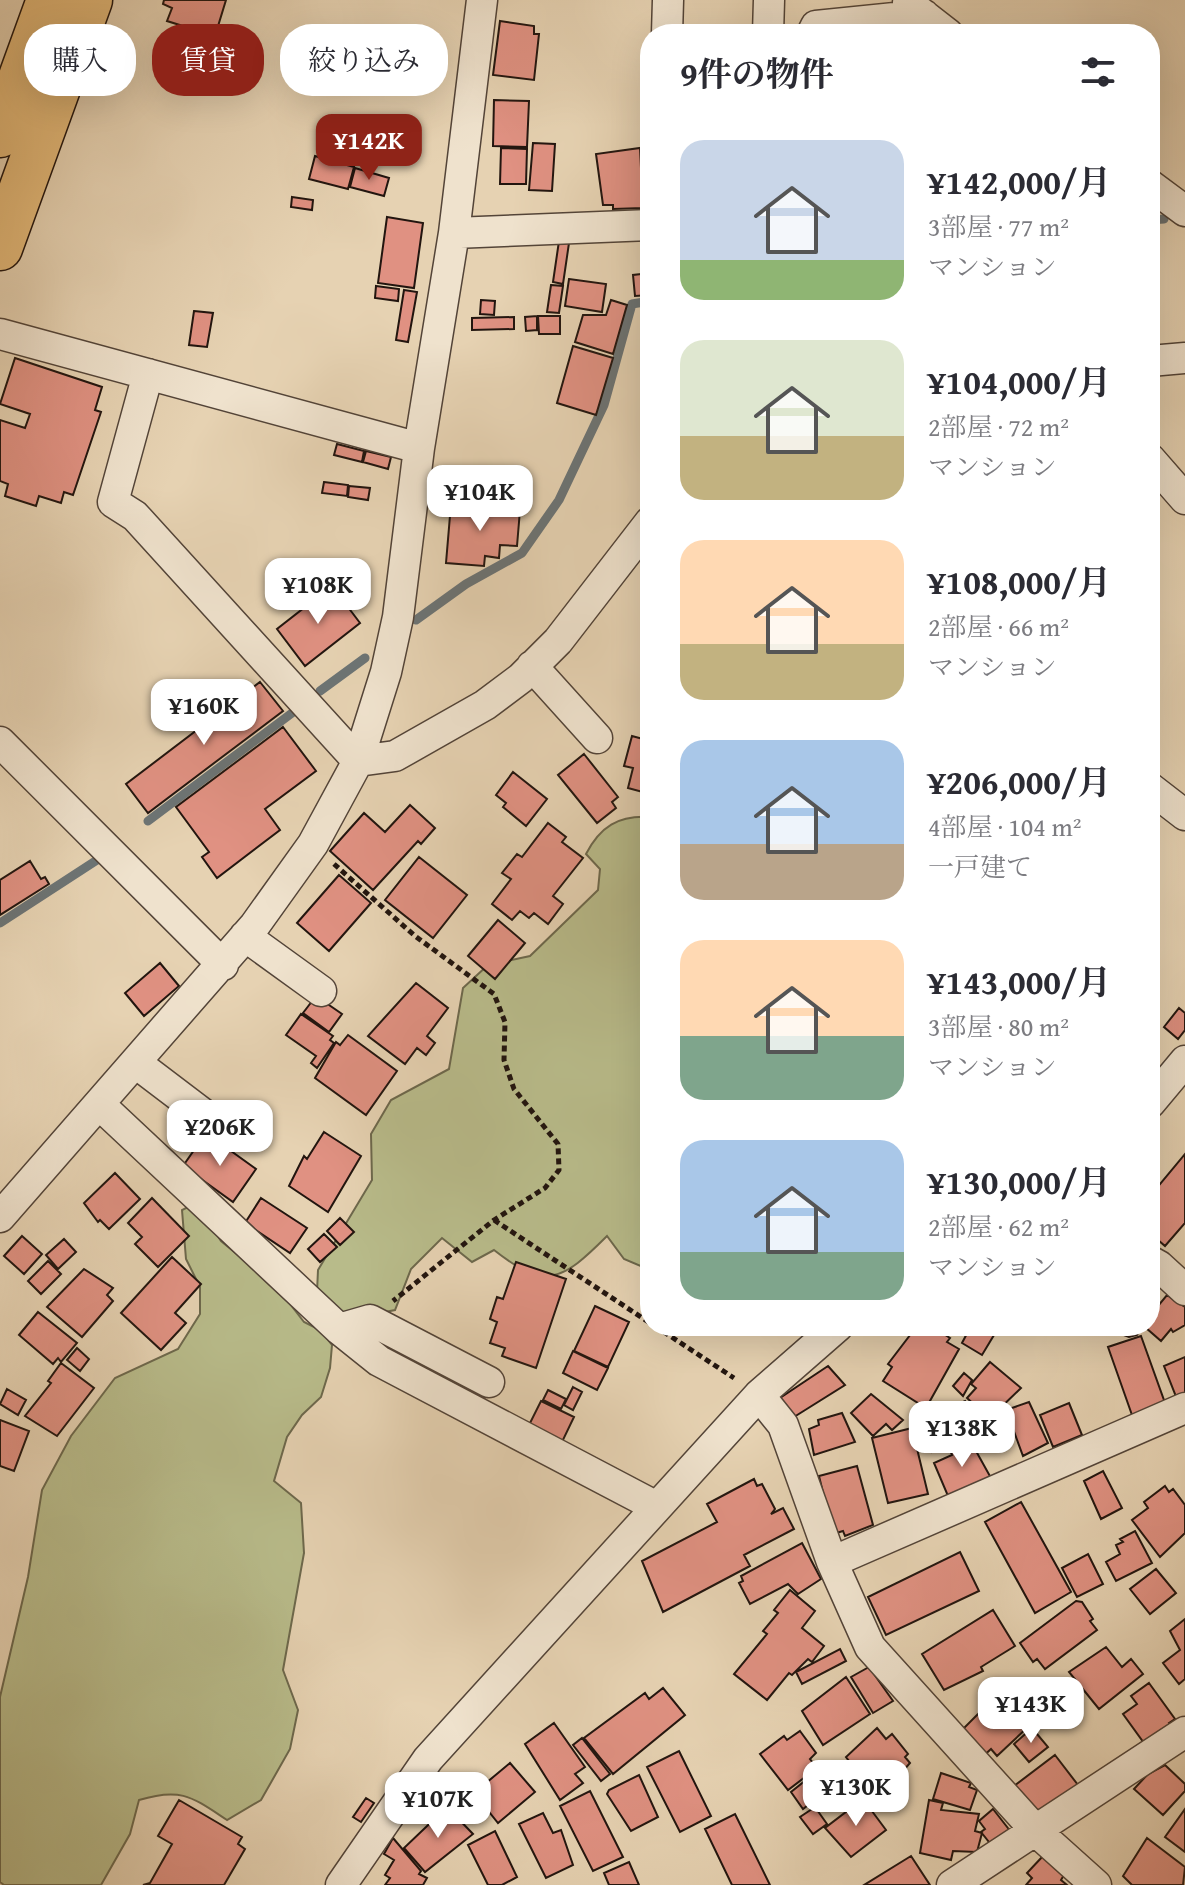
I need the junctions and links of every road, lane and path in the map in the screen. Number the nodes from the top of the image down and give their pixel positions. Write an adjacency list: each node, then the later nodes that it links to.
1 (49, 0): 11 (highway)
2 (90, 0): 14 (highway)
3 (482, 0): 13 (street)
4 (668, 0): 7 (street)
5 (769, 0): 8 (street)
6 (913, 8): 9 (street); 10 (street)
7 (667, 24)
8 (768, 24)
9 (823, 24)
10 (935, 24)
11 (0, 135)
12 (640, 225): 13 (street)
13 (454, 233): 19 (street)
14 (0, 248)
15 (0, 334): 18 (street)
16 (1185, 358): 17 (street)
17 (1160, 360)
18 (148, 374): 19 (street); 26 (street)
19 (419, 448): 26 (street)
20 (1160, 470): 21 (street)
21 (1185, 499)
22 (640, 535): 23 (street)
23 (532, 666): 24 (street); 26 (street)
24 (597, 738)
25 (0, 742): 31 (street)
26 (358, 761): 29 (street)
27 (1160, 796): 28 (street)
28 (1185, 815)
29 (313, 844): 30 (street); 39 (path)
30 (245, 936): 31 (street); 32 (street)
31 (223, 965): 34 (street)
32 (321, 991)
33 (1185, 1061): 35 (street)
34 (136, 1063): 36 (street); 37 (street)
35 (1160, 1091)
36 (100, 1105): 38 (street); 44 (street)
37 (215, 1123)
38 (0, 1217)
39 (494, 1220): 42 (path); 43 (path)
40 (1160, 1269): 41 (street)
41 (1185, 1290)
42 (640, 1316)
43 (370, 1320): 44 (street); 47 (street)
44 (339, 1329): 50 (street)
45 (670, 1336): 48 (path)
46 (827, 1336): 48 (street)
47 (489, 1382)
48 (759, 1395): 50 (street); 51 (street)
49 (1185, 1408): 51 (street)
50 (655, 1506): 54 (street)
51 (832, 1562): 53 (street)
52 (1185, 1732): 53 (street)
53 (1037, 1832): 55 (street); 56 (street)
54 (341, 1885)
55 (952, 1885)
56 (1096, 1885)

